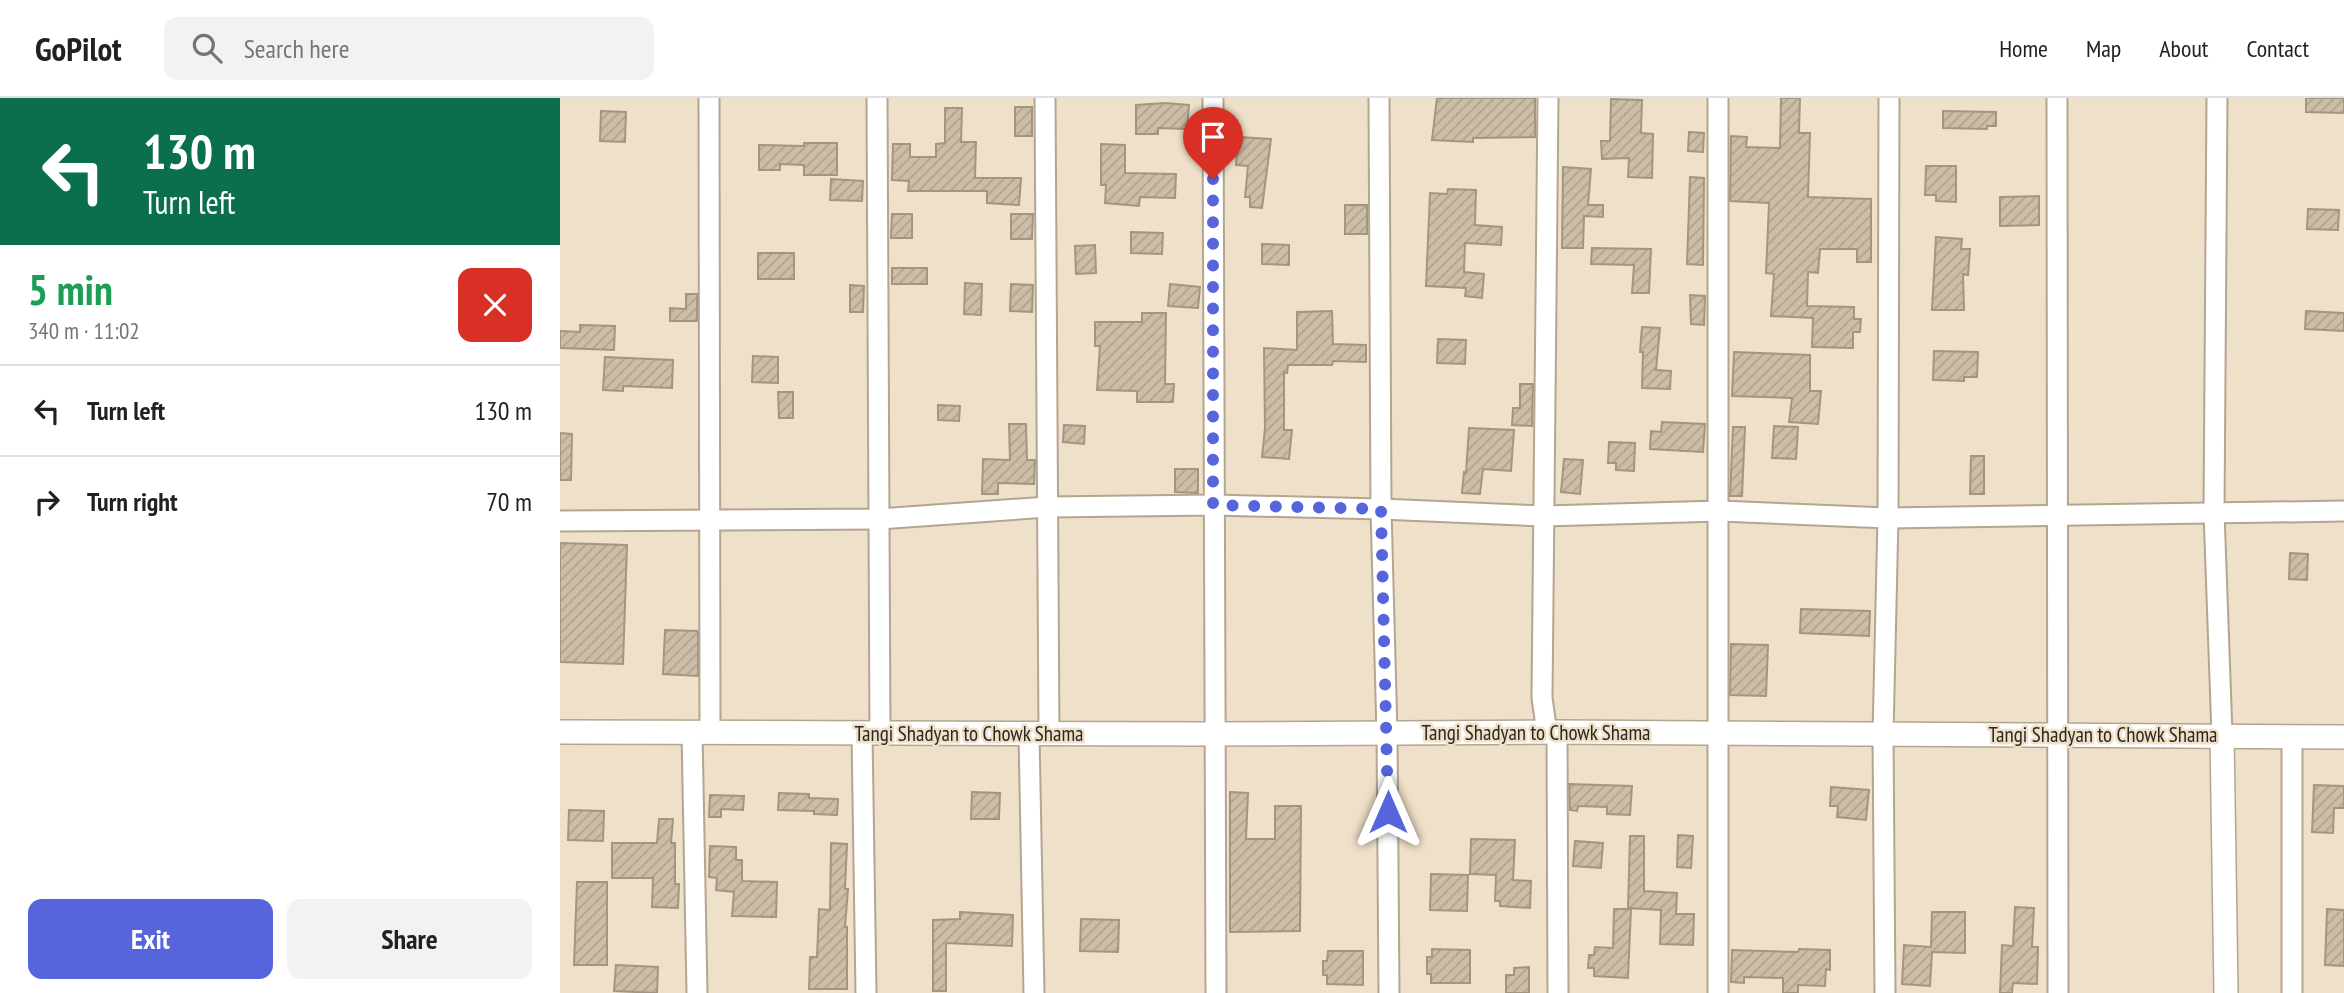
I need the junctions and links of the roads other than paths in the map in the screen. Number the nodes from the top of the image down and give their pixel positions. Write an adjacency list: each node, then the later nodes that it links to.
1 (709, 98): 20 (street)
2 (877, 98): 21 (street)
3 (1045, 98): 12 (street)
4 (1213, 98): 11 (street)
5 (1379, 98): 13 (street)
6 (1548, 98): 18 (street)
7 (1718, 98): 14 (street)
8 (1889, 98): 19 (street)
9 (2057, 98): 17 (street)
10 (2217, 98): 16 (street)
11 (1213, 505): 12 (street); 13 (street); 29 (street)
12 (1048, 506): 21 (street); 28 (street)
13 (1381, 509): 18 (street); 30 (street)
14 (1720, 511): 18 (street); 19 (street); 27 (street)
15 (2344, 511): 16 (street)
16 (2214, 512): 17 (street); 33 (street)
17 (2056, 515): 19 (street); 32 (street)
18 (1544, 516): 25 (street)
19 (1888, 518): 31 (street)
20 (710, 520): 21 (street); 22 (street); 24 (street)
21 (879, 520): 26 (street)
22 (560, 521)
23 (560, 732): 24 (main road, Tangi Shadyan to Chowk Shama)
24 (701, 732): 26 (main road, Tangi Shadyan to Chowk Shama); 36 (street)
25 (1552, 732): 27 (main road, Tangi Shadyan to Chowk Shama); 30 (main road, Tangi Shadyan to Chowk Shama); 41 (street)
26 (871, 733): 28 (main road, Tangi Shadyan to Chowk Shama); 37 (street)
27 (1717, 733): 31 (main road, Tangi Shadyan to Chowk Shama); 42 (street)
28 (1039, 734): 29 (main road, Tangi Shadyan to Chowk Shama); 38 (street)
29 (1214, 734): 30 (main road, Tangi Shadyan to Chowk Shama); 39 (street)
30 (1387, 734): 40 (street)
31 (1883, 734): 32 (main road, Tangi Shadyan to Chowk Shama); 43 (street)
32 (2056, 735): 33 (main road, Tangi Shadyan to Chowk Shama); 44 (street)
33 (2222, 735): 34 (main road, Tangi Shadyan to Chowk Shama); 45 (main road)
34 (2291, 737): 35 (main road, Tangi Shadyan to Chowk Shama); 46 (street)
35 (2344, 737)
36 (697, 993)
37 (866, 993)
38 (1034, 993)
39 (1216, 993)
40 (1389, 993)
41 (1558, 993)
42 (1718, 993)
43 (1885, 993)
44 (2058, 993)
45 (2226, 993)
46 (2292, 993)

